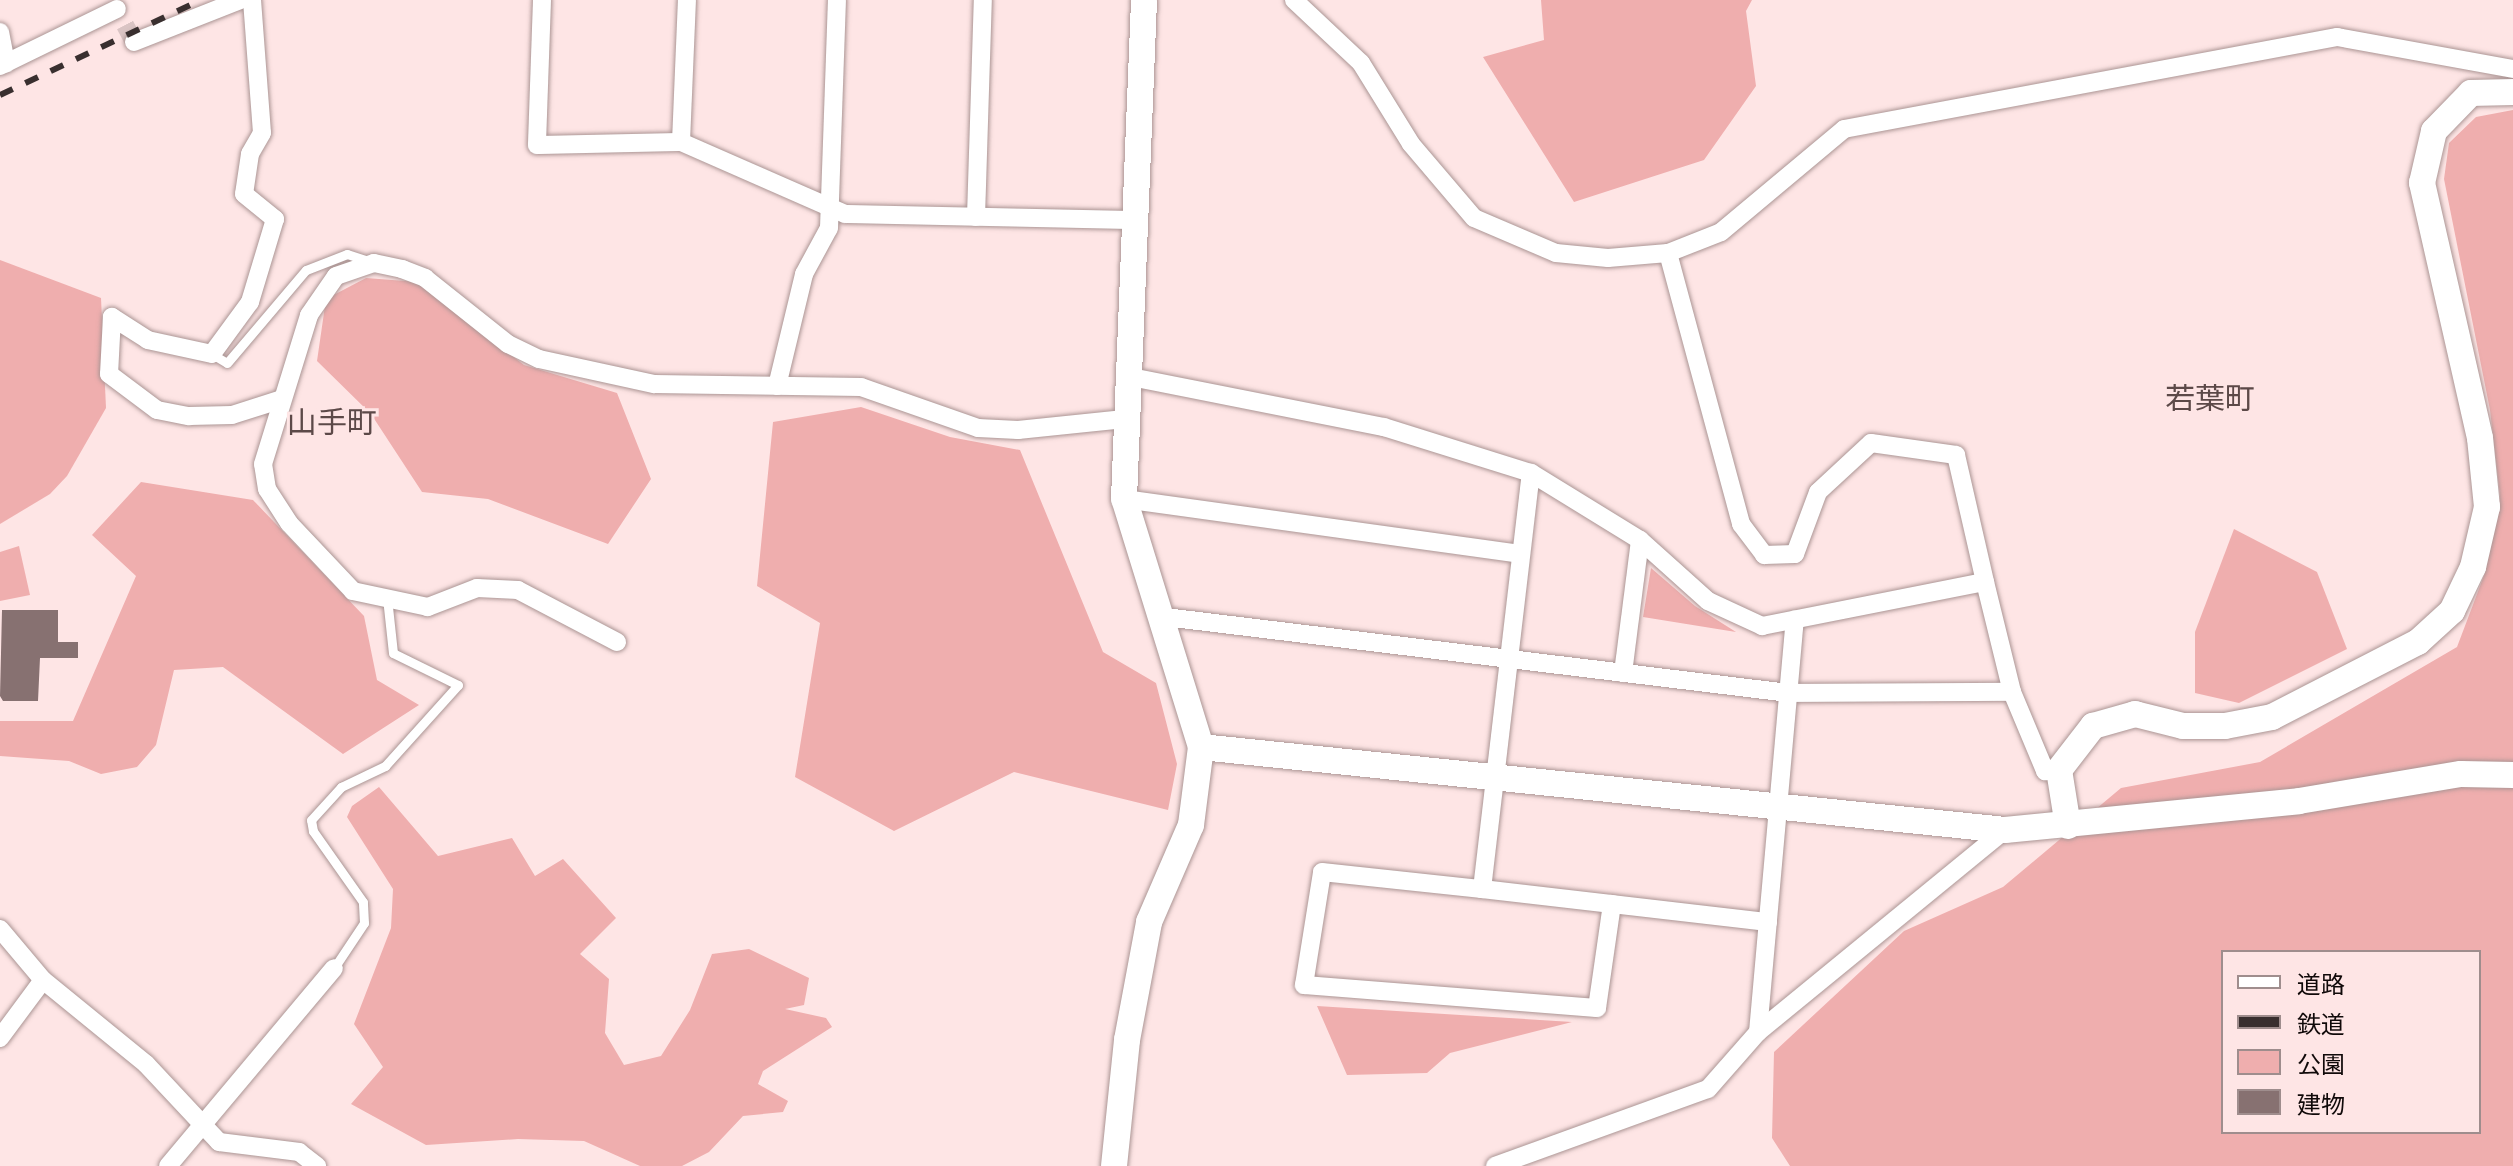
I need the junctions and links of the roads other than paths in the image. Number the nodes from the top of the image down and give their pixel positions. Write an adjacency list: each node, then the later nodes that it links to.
1 (240, 0): 9 (street)
2 (252, 0): 20 (street)
3 (542, 0): 14 (street)
4 (687, 0): 14 (street)
5 (837, 0): 15 (street)
6 (983, 0): 16 (street)
7 (1144, 0): 17 (street)
8 (1294, 0): 18 (street)
9 (123, 19): 11 (street)
10 (0, 32): 11 (street)
11 (3, 64)
12 (2513, 69): 18 (street)
13 (2513, 92): 39 (street)
14 (681, 142): 15 (street)
15 (831, 212): 16 (street); 22 (street)
16 (976, 217): 17 (street)
17 (1133, 220): 21 (street)
18 (1668, 253): 29 (street)
19 (374, 263): 20 (lane); 22 (street); 23 (street)
20 (212, 354): 23 (street)
21 (1126, 376): 24 (street); 25 (street)
22 (777, 386): 24 (street)
23 (279, 400): 30 (street)
24 (1124, 419): 26 (street)
25 (1531, 473): 27 (street); 28 (street)
26 (1124, 499): 28 (street); 31 (street)
27 (1640, 540): 32 (street); 35 (street)
28 (1518, 554): 34 (street)
29 (1985, 582): 32 (street); 36 (street)
30 (387, 598): 33 (street); 49 (lane)
31 (1157, 616): 34 (street); 38 (street)
32 (1795, 620): 37 (street)
33 (617, 642)
34 (1506, 658): 35 (street); 41 (street)
35 (1623, 673): 37 (street)
36 (2012, 692): 37 (street); 39 (street)
37 (1789, 693): 42 (street)
38 (1201, 747): 41 (street); 56 (street)
39 (2059, 770): 43 (street)
40 (2513, 775): 43 (street)
41 (1494, 779): 42 (street); 45 (street)
42 (1774, 807): 44 (street); 47 (street)
43 (2068, 826): 44 (street)
44 (2005, 830): 51 (street)
45 (1482, 889): 46 (street); 46 (street)
46 (1612, 904): 47 (street)
47 (1768, 922): 51 (street)
48 (0, 929): 50 (street)
49 (334, 968): 53 (street)
50 (43, 980): 52 (street); 53 (street)
51 (1758, 1032): 57 (street)
52 (0, 1038)
53 (203, 1120): 54 (street); 55 (street)
54 (168, 1166)
55 (317, 1166)
56 (1114, 1166)
57 (1495, 1166)

